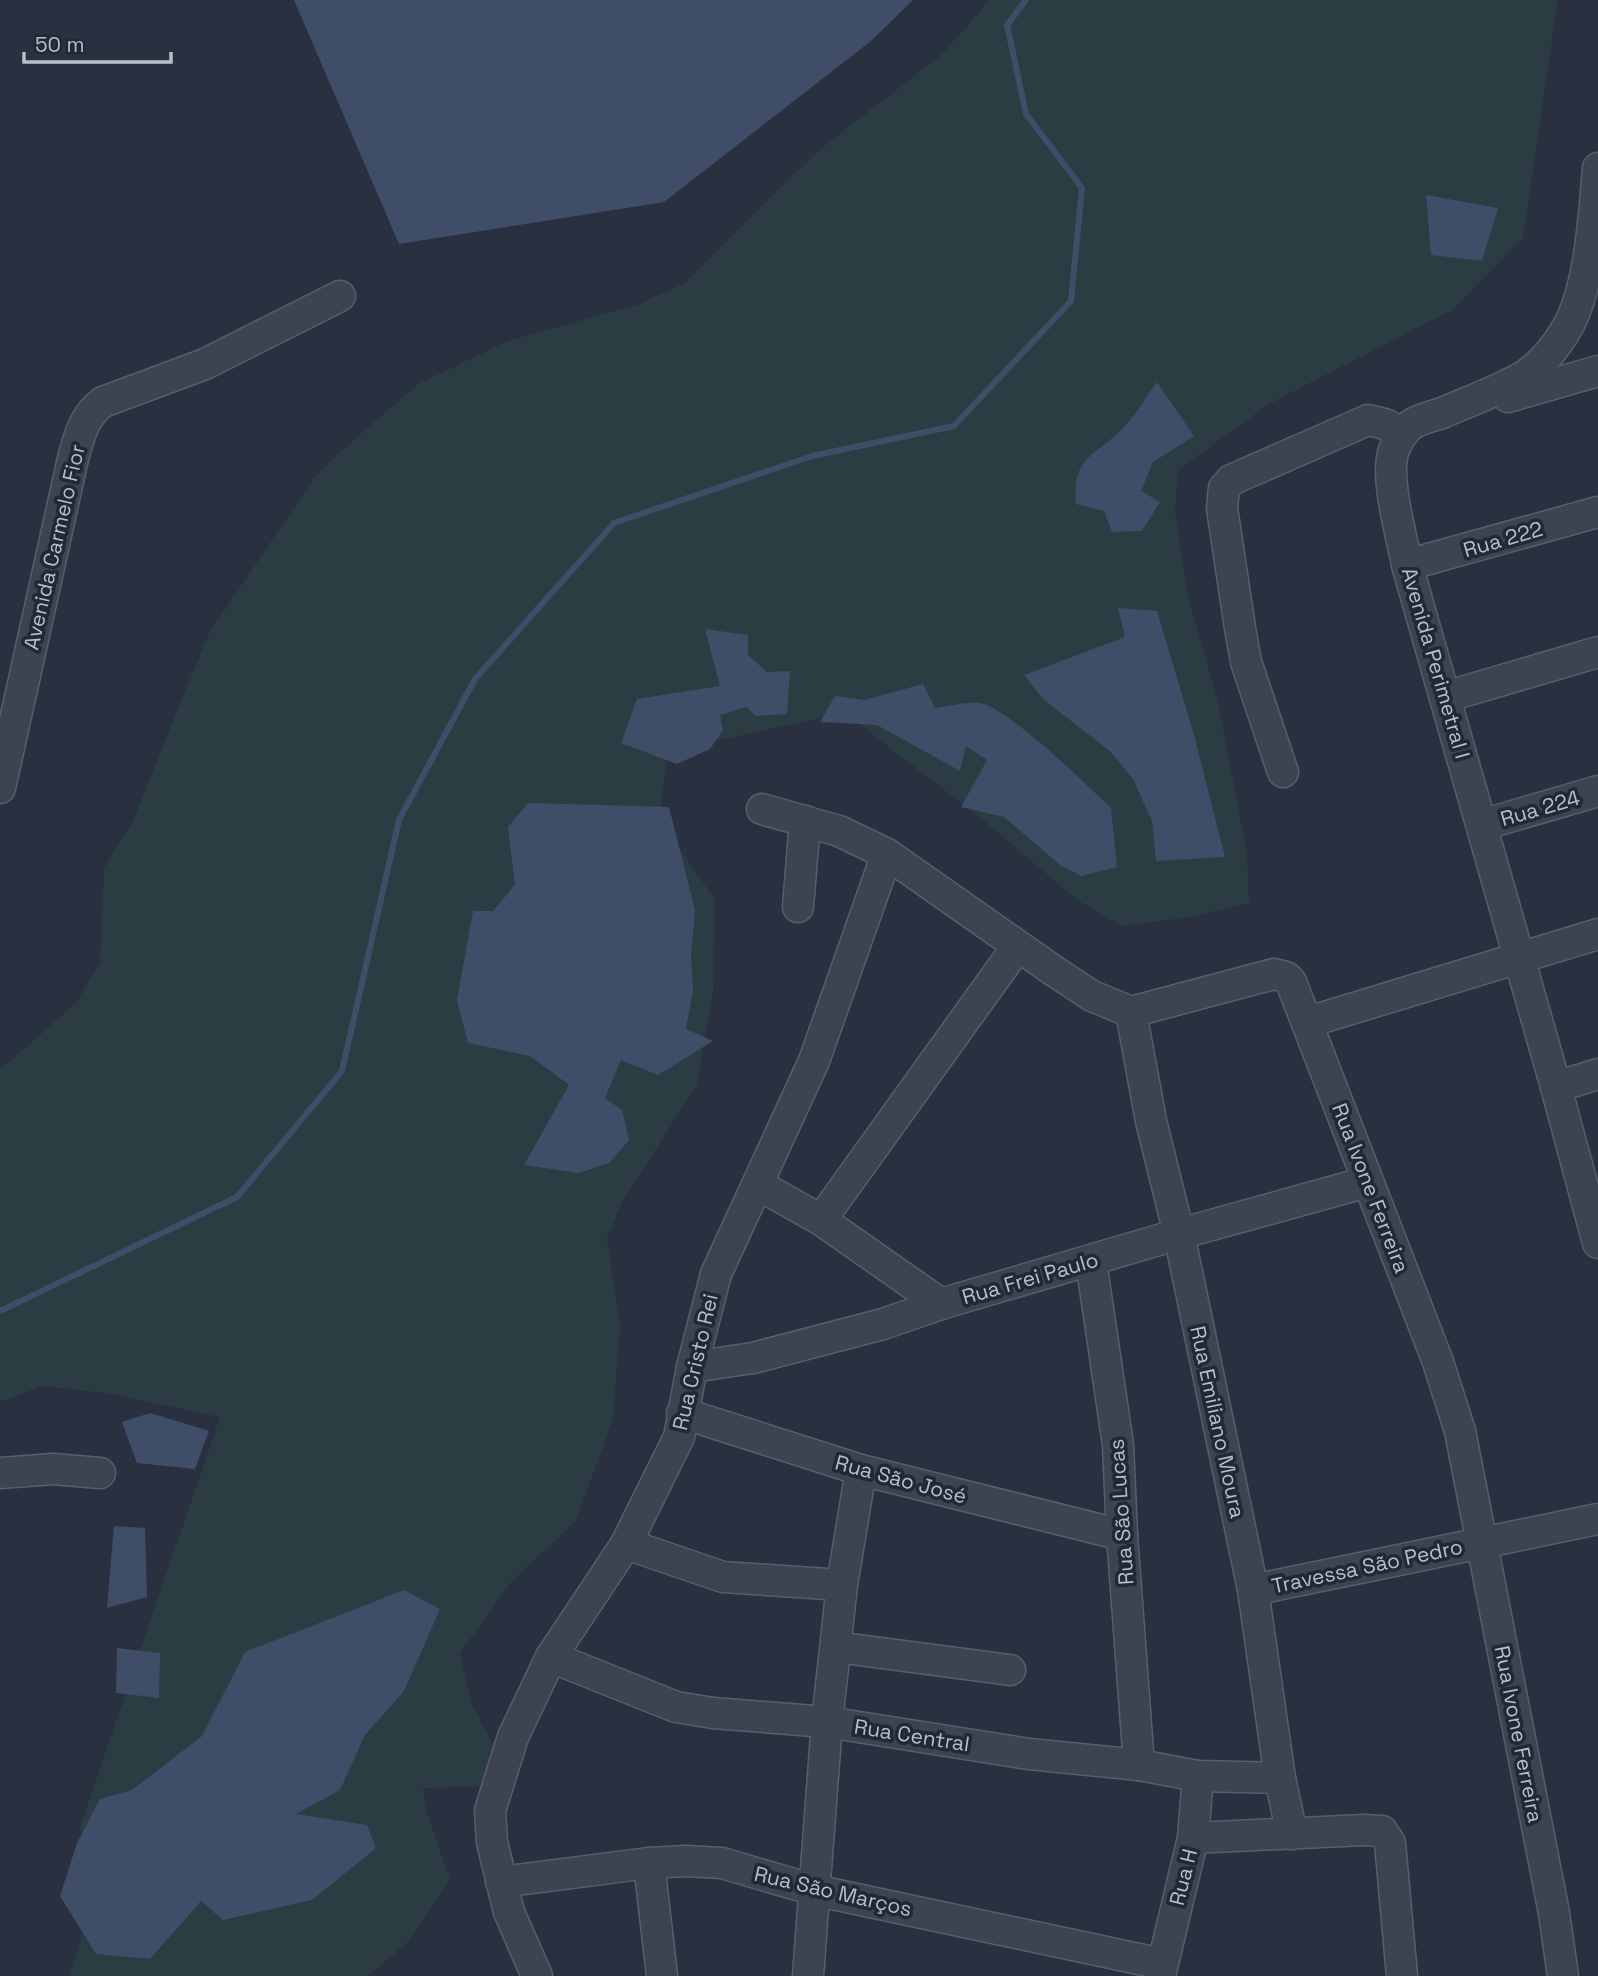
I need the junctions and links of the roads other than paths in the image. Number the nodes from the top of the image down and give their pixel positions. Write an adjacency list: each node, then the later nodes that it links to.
1 (1598, 168): 2 (street)
2 (1595, 226): 4 (street)
3 (340, 296): 13 (street, Avenida Carmelo Fior)
4 (1577, 306): 5 (street); 7 (street)
5 (1598, 361)
6 (1598, 371): 7 (street)
7 (1411, 428): 9 (street, Avenida Perimetral I); 12 (street)
8 (1598, 512): 9 (street, Rua 222)
9 (1407, 565): 11 (street, Avenida Perimetral I)
10 (1598, 652): 11 (street)
11 (1445, 697): 17 (street, Avenida Perimetral I)
12 (1283, 772)
13 (0, 788)
14 (1598, 791): 17 (street, Rua 224)
15 (762, 809): 16 (street)
16 (805, 821): 18 (street); 19 (street)
17 (1482, 825): 22 (street, Avenida Perimetral I)
18 (887, 854): 21 (street); 28 (street, Rua Cristo Rei)
19 (798, 907)
20 (1598, 934): 22 (street)
21 (1017, 947): 23 (street); 29 (street)
22 (1520, 958): 24 (street); 26 (street, Avenida Perimetral I)
23 (1131, 1012): 24 (street, Rua Ivone Ferreira); 31 (street, Rua Emiliano Moura)
24 (1308, 1022): 27 (street, Rua Ivone Ferreira)
25 (1598, 1073): 26 (street)
26 (1556, 1087): 30 (street, Avenida Perimetral I)
27 (1367, 1182): 31 (street, Rua Frei Paulo); 41 (street, Rua Ivone Ferreira)
28 (759, 1185): 29 (street); 34 (street, Rua Cristo Rei)
29 (821, 1220): 33 (street)
30 (1596, 1224)
31 (1179, 1234): 32 (street, Rua Frei Paulo); 44 (street, Rua Emiliano Moura)
32 (1091, 1261): 33 (street, Rua Frei Paulo); 40 (street, Rua São Lucas)
33 (941, 1304): 34 (street, Rua Frei Paulo)
34 (692, 1367): 35 (street, Rua Cristo Rei)
35 (682, 1413): 36 (street, Rua São José); 42 (street, Rua Cristo Rei)
36 (861, 1470): 40 (street, Rua São José); 43 (street)
37 (0, 1473): 38 (street)
38 (100, 1473)
39 (1598, 1519): 41 (street, Travessa São Pedro)
40 (1122, 1535): 49 (street, Rua São Lucas)
41 (1482, 1542): 44 (street, Travessa São Pedro); 62 (street, Rua Ivone Ferreira)
42 (626, 1544): 43 (street); 46 (street, Rua Cristo Rei)
43 (842, 1585): 45 (street)
44 (1252, 1590): 51 (street, Rua Emiliano Moura)
45 (835, 1647): 47 (street); 48 (street)
46 (551, 1657): 48 (street, Rua Central); 55 (street, Rua Cristo Rei)
47 (1010, 1670)
48 (827, 1722): 49 (street, Rua Central); 56 (street)
49 (1139, 1765): 50 (street, Rua Central)
50 (1198, 1776): 51 (street, Rua Central); 53 (street, Rua H)
51 (1280, 1779): 52 (street, Rua Emiliano Moura)
52 (1293, 1835): 53 (street); 61 (street)
53 (1193, 1838): 57 (street, Rua H)
54 (649, 1863): 55 (street, Rua São Marços); 56 (street, Rua São Marços); 59 (street)
55 (501, 1882): 58 (street, Rua Cristo Rei)
56 (814, 1889): 57 (street, Rua São Marços); 60 (street)
57 (1161, 1970)
58 (537, 1976)
59 (662, 1976)
60 (808, 1976)
61 (1402, 1976)
62 (1563, 1976)

